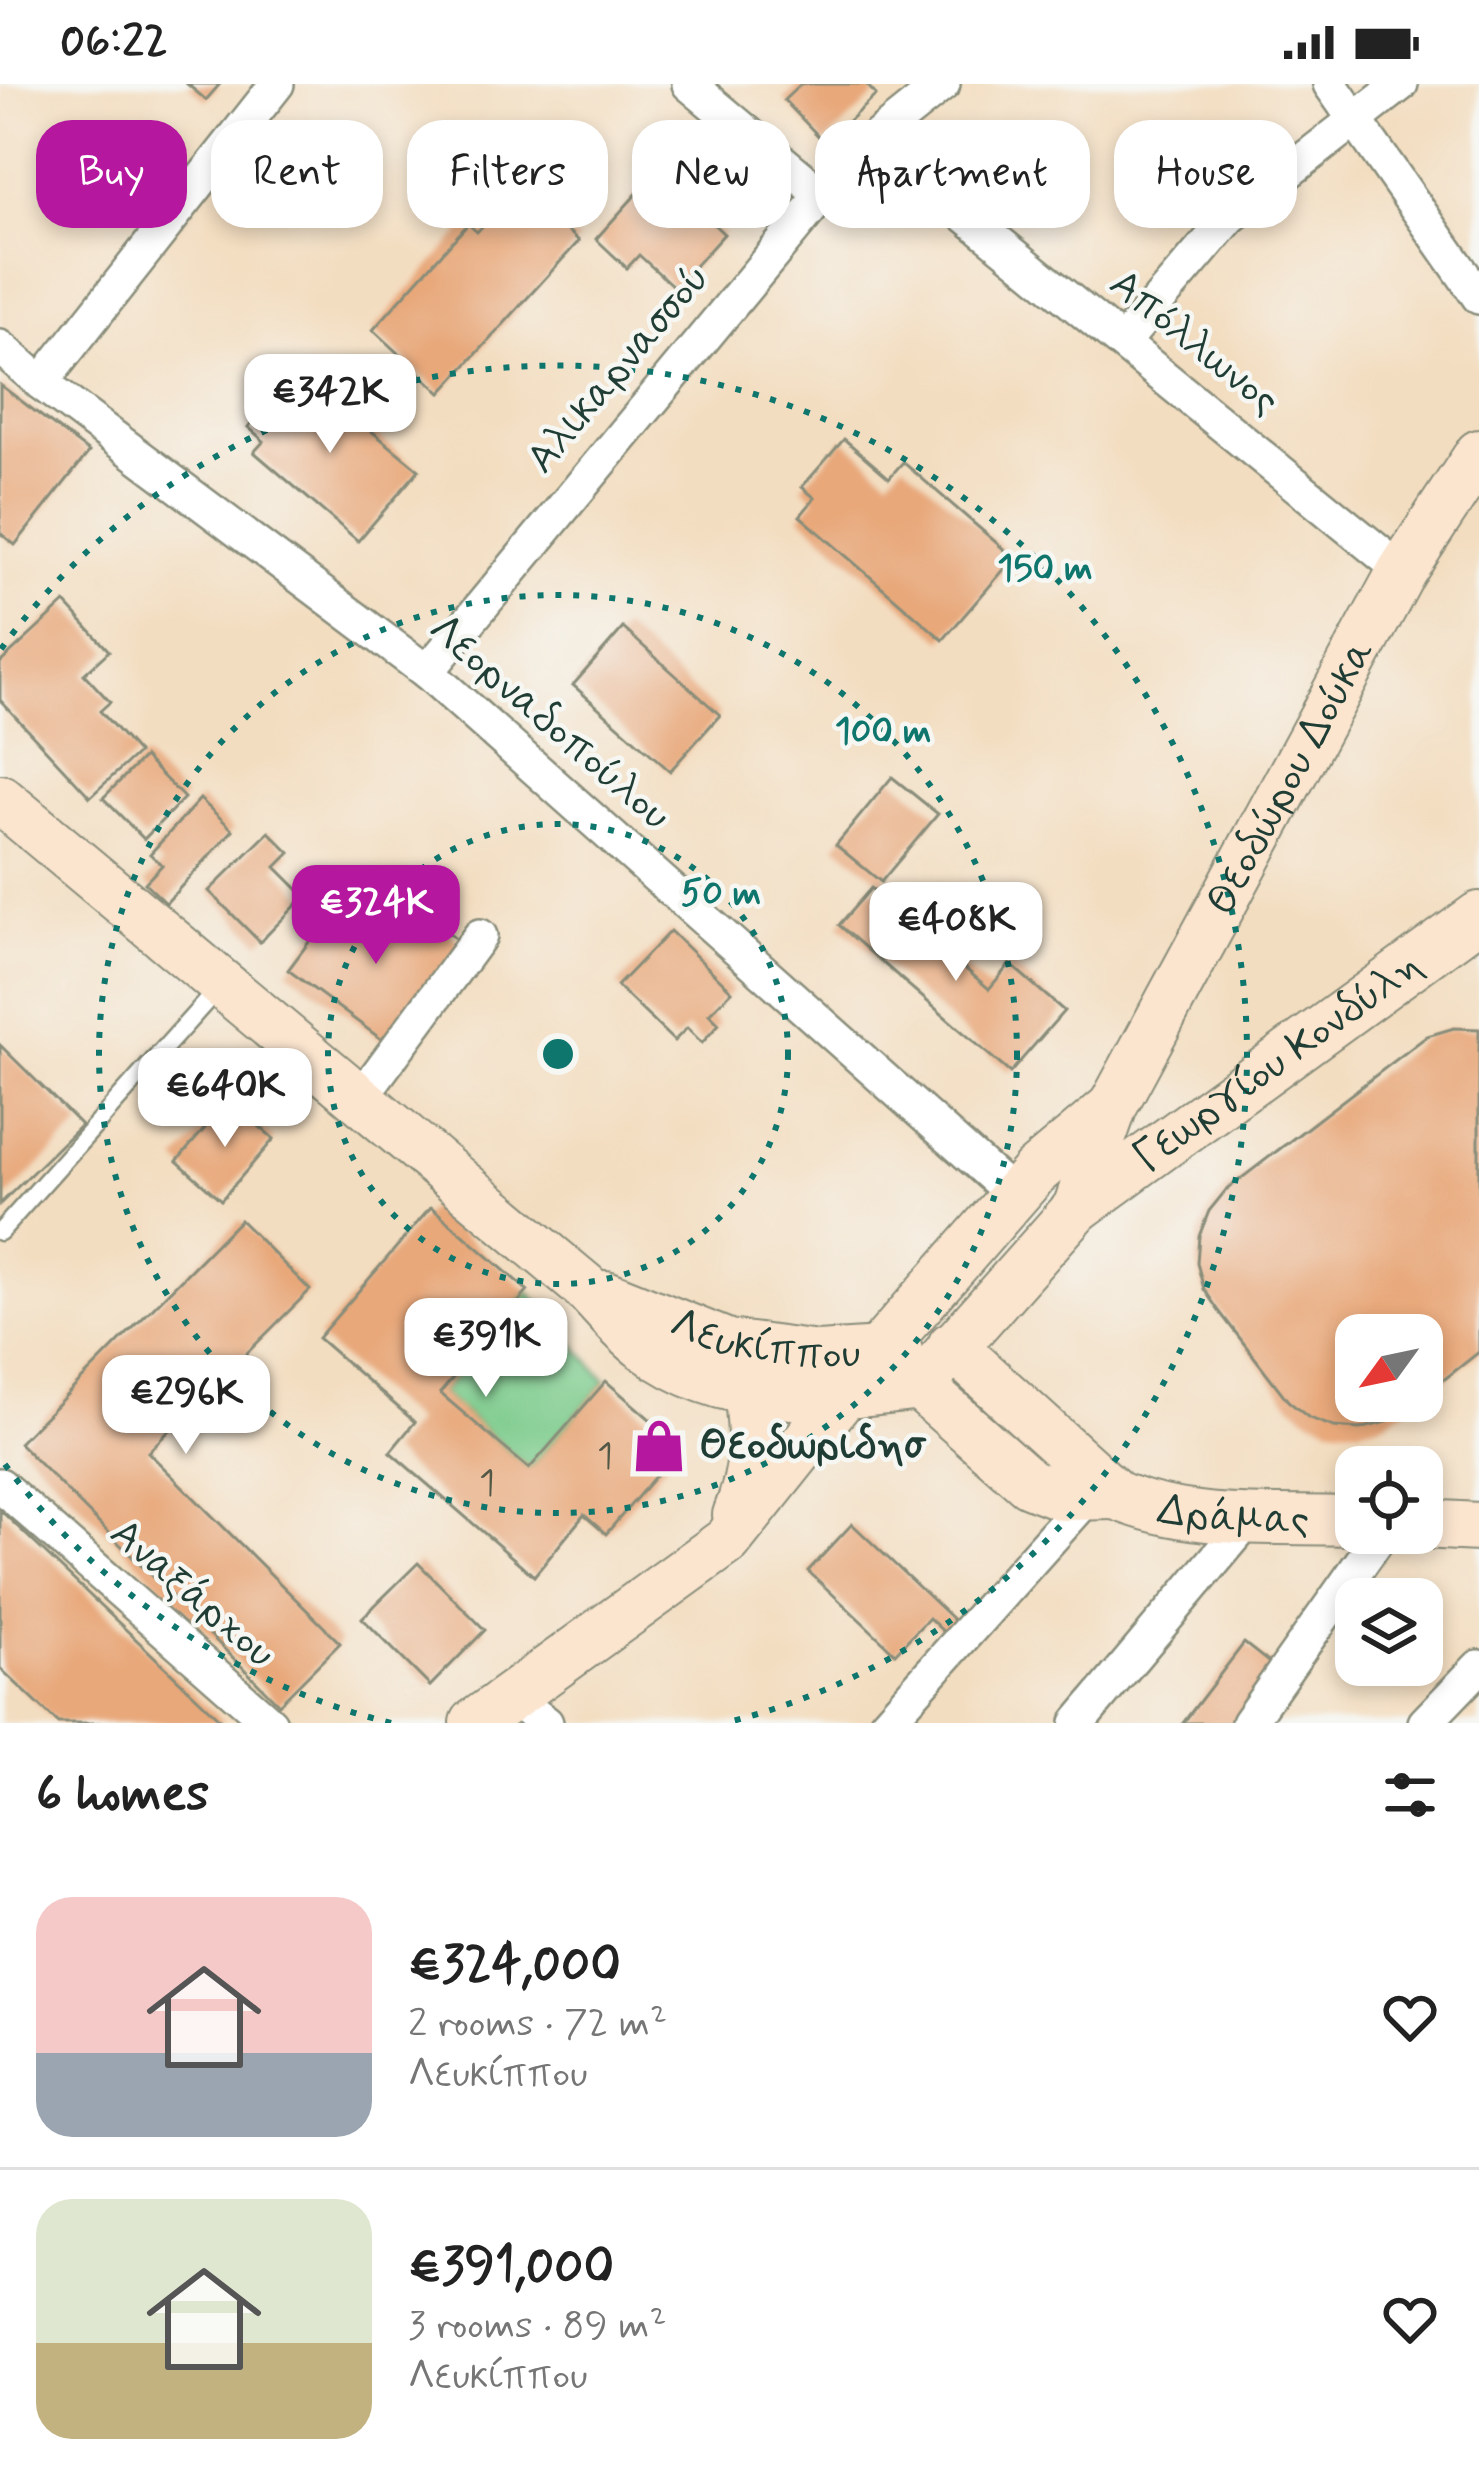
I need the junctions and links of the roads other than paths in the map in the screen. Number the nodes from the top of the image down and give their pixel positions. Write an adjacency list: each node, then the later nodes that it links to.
1 (277, 84): 14 (street)
2 (688, 84): 8 (street)
3 (943, 84): 7 (street, Αλικαρνασσού)
4 (1330, 84): 6 (street)
5 (1401, 84): 6 (street)
6 (1354, 119): 11 (street); 12 (street)
7 (898, 120)
8 (815, 189)
9 (815, 203): 17 (street, Αλικαρνασσού)
10 (982, 228): 12 (street, Απόλλωνος)
11 (1479, 297)
12 (1123, 342): 16 (street, Απόλλωνος)
13 (0, 347): 14 (street, Λεορναδοπούλου)
14 (41, 383): 17 (street, Λεορναδοπούλου)
15 (1479, 454): 16 (main road, Θεοδώρου Δούκα)
16 (1402, 571): 23 (main road, Θεοδώρου Δούκα)
17 (427, 672): 24 (street, Λεορναδοπούλου)
18 (0, 799): 21 (main road, Λευκίππου)
19 (1479, 916): 25 (main road, Γεωργίου Κονδύλη)
20 (480, 936): 22 (street)
21 (220, 985): 22 (main road, Λευκίππου); 26 (lane)
22 (358, 1101): 27 (main road, Λευκίππου)
23 (1113, 1106): 24 (main road, Θεοδώρου Δούκα); 25 (main road, Θεοδώρου Δούκα)
24 (1015, 1196): 29 (main road, Θεοδώρου Δούκα)
25 (1077, 1208): 28 (main road, Θεοδώρου Δούκα)
26 (0, 1232)
27 (585, 1287): 29 (main road, Λευκίππου); 31 (main road, Λευκίππου)
28 (952, 1346): 29 (main road, Λευκίππου); 30 (main road, Θεοδώρου Δούκα); 34 (main road, Δράμας)
29 (877, 1353): 32 (main road, Θεοδώρου Δούκα)
30 (920, 1386): 32 (main road, Λευκίππου); 34 (main road, Δράμας)
31 (748, 1389): 32 (main road, Λευκίππου); 39 (main road)
32 (843, 1396): 39 (main road, Θεοδώρου Δούκα)
33 (0, 1485): 43 (street, Αναξάρχου)
34 (1102, 1496): 35 (main road, Δράμας); 44 (street)
35 (1251, 1517): 36 (main road, Δράμας); 45 (street)
36 (1335, 1520)
37 (1443, 1525): 38 (main road)
38 (1479, 1527)
39 (727, 1541): 42 (main road, Θεοδώρου Δούκα)
40 (1367, 1554): 46 (street)
41 (1479, 1666): 47 (street)
42 (510, 1714)
43 (270, 1723)
44 (886, 1723)
45 (1078, 1723)
46 (1248, 1723)
47 (1425, 1723)

